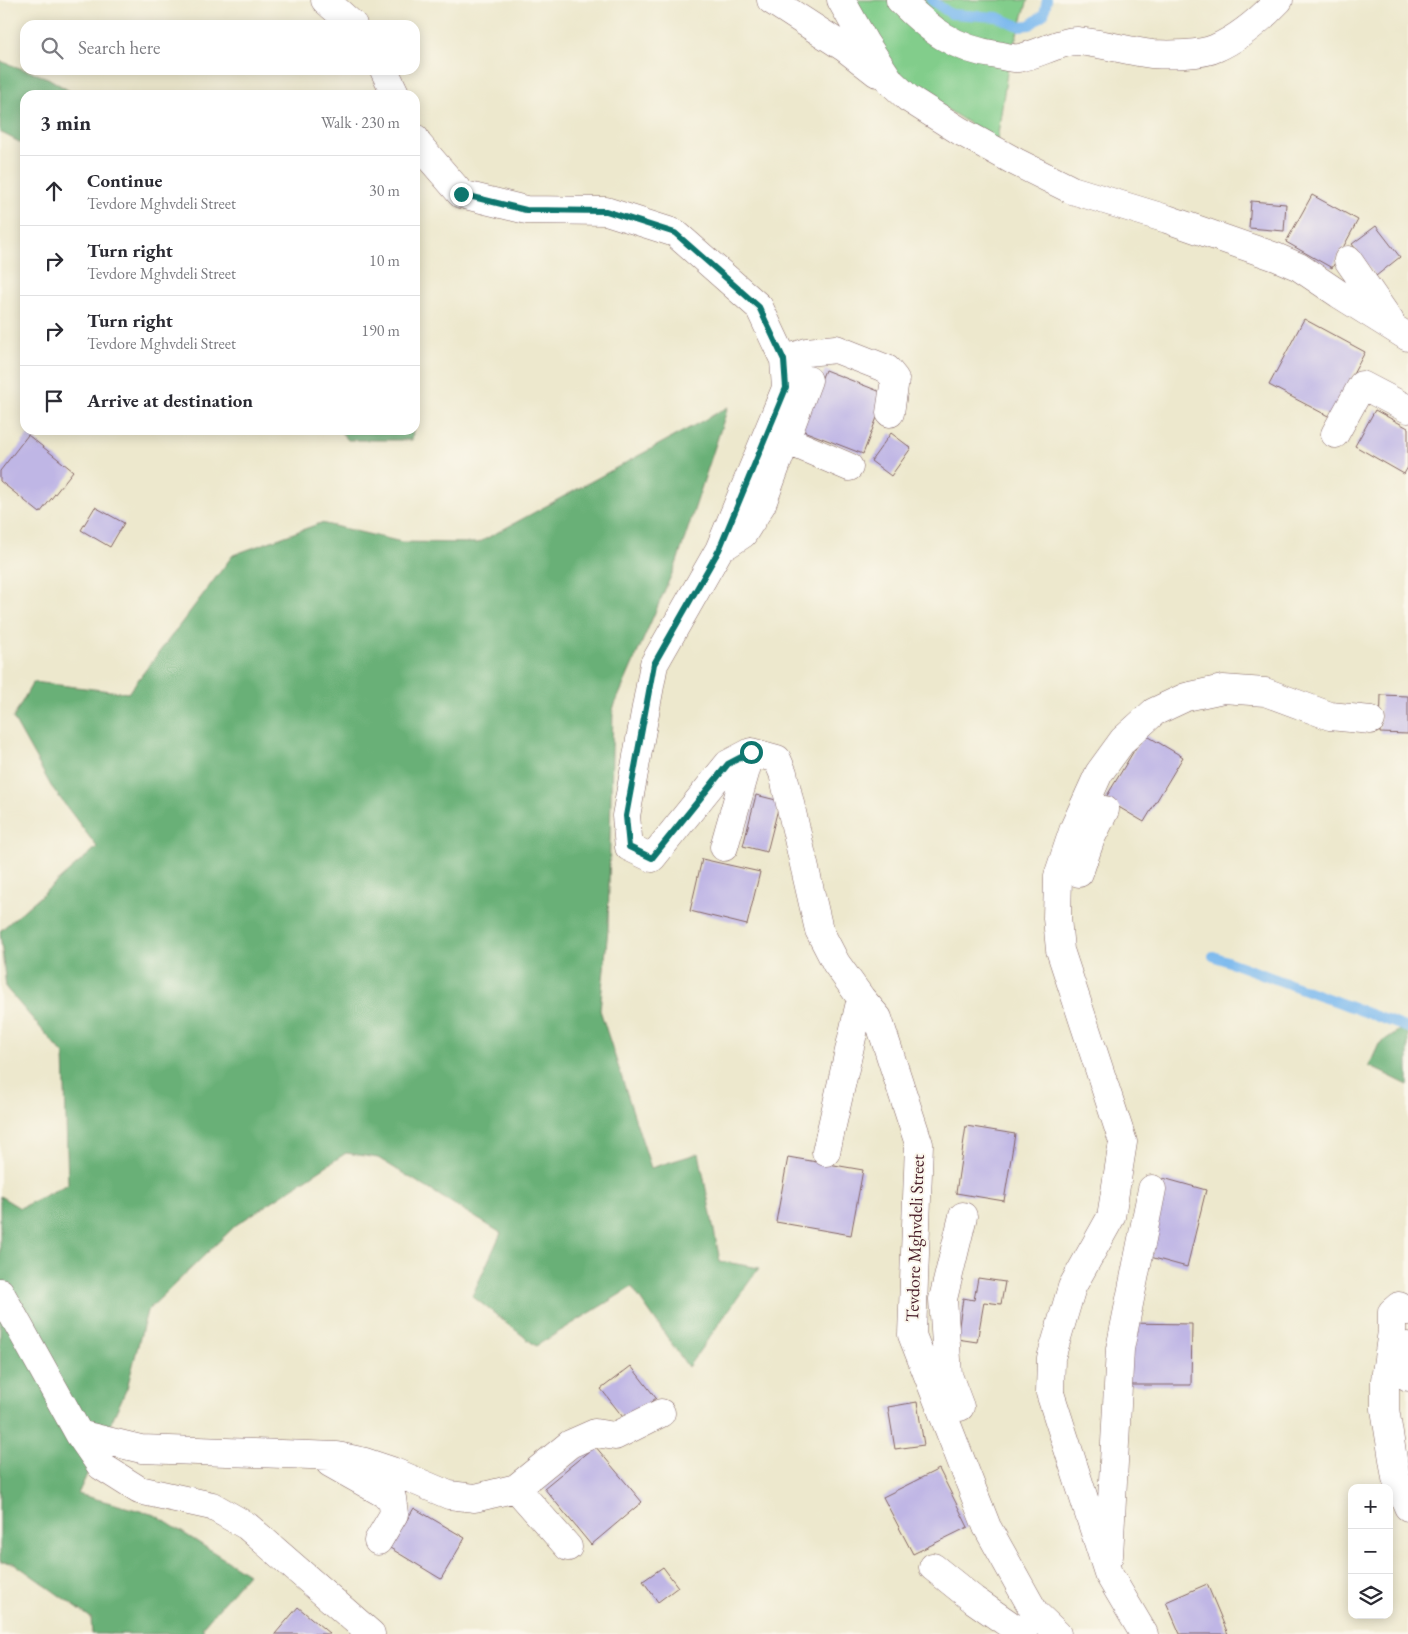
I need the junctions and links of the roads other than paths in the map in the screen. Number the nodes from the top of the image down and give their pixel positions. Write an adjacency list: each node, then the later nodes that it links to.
1 (325, 0): 6 (street)
2 (772, 0): 8 (street)
3 (841, 0): 8 (street)
4 (900, 0): 5 (street)
5 (1279, 0)
6 (348, 20)
7 (386, 75): 9 (street)
8 (891, 82): 12 (street)
9 (394, 90)
10 (420, 146): 13 (street)
11 (1348, 260): 12 (street)
12 (1402, 333)
13 (784, 360): 16 (street); 20 (street)
14 (808, 380): 18 (street)
15 (1408, 409): 17 (street)
16 (890, 413)
17 (1335, 434)
18 (786, 440): 19 (street); 20 (street)
19 (849, 467)
20 (719, 550): 22 (street)
21 (1371, 720): 25 (street)
22 (751, 752): 24 (street); 26 (street, Tevdore Mghvdeli Street)
23 (1105, 810): 25 (street)
24 (724, 847)
25 (1060, 950): 41 (street)
26 (861, 998): 27 (street); 37 (street, Tevdore Mghvdeli Street)
27 (826, 1152)
28 (1152, 1189): 41 (street)
29 (963, 1216): 37 (street)
30 (0, 1292): 33 (street)
31 (1408, 1310): 36 (street)
32 (661, 1413): 35 (street)
33 (79, 1434): 34 (street); 42 (street)
34 (317, 1456): 35 (street); 38 (street)
35 (516, 1488): 39 (street)
36 (1408, 1506)
37 (987, 1527): 44 (street, Tevdore Mghvdeli Street)
38 (378, 1541)
39 (568, 1547)
40 (933, 1567): 43 (street)
41 (1108, 1573): 45 (street)
42 (371, 1634)
43 (1023, 1634)
44 (1056, 1634)
45 (1144, 1634)

